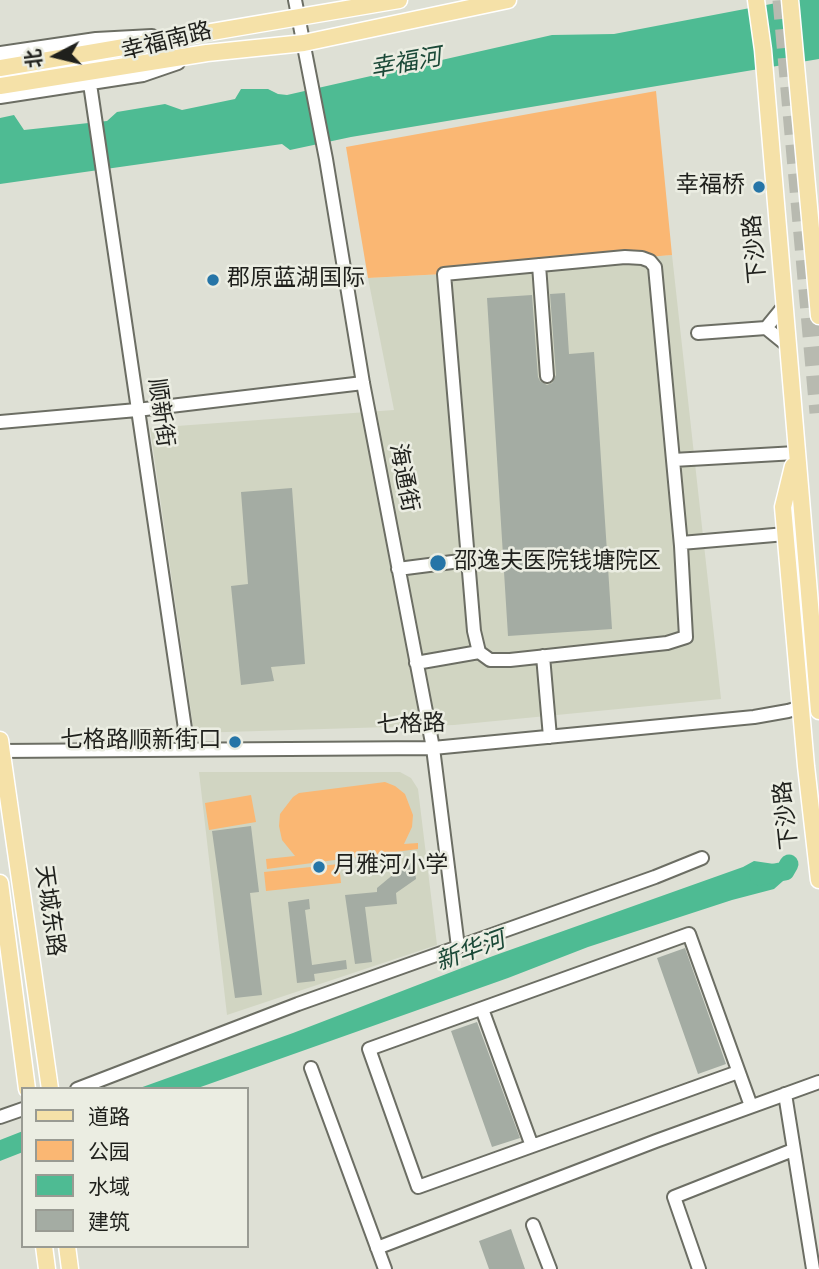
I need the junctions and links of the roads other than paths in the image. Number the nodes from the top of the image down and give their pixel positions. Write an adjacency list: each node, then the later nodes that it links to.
1 (295, 0): 6 (street, 海通街)
2 (398, 0): 6 (main road, 幸福南路)
3 (508, 0): 8 (main road, 幸福南路)
4 (790, 0): 17 (main road)
5 (757, 1): 16 (main road, 下沙路)
6 (298, 17): 7 (main road, 幸福南路); 8 (street, 海通街)
7 (209, 32): 9 (street, 幸福南路); 11 (main road)
8 (304, 43): 10 (main road, 幸福南路); 22 (street, 海通街)
9 (0, 53)
10 (207, 53): 12 (street, 幸福南路); 13 (main road)
11 (0, 68)
12 (90, 84): 14 (street, 幸福南路); 23 (street, 顺新街)
13 (0, 86)
14 (0, 97)
15 (539, 265): 21 (street); 26 (street); 29 (street)
16 (784, 306): 18 (street); 20 (main road, 下沙路)
17 (819, 316)
18 (766, 328): 19 (street); 20 (street)
19 (698, 333)
20 (787, 345): 25 (main road, 下沙路)
21 (547, 376)
22 (363, 383): 23 (street); 30 (street, 海通街)
23 (137, 410): 24 (street); 39 (street, 顺新街)
24 (0, 422)
25 (796, 453): 26 (street); 27 (main road, 下沙路); 34 (main road, 下沙路)
26 (673, 460): 28 (street)
27 (786, 534): 28 (street); 35 (main road, 下沙路)
28 (681, 544): 32 (street)
29 (468, 560): 30 (street); 31 (street)
30 (398, 569): 33 (street, 海通街)
31 (479, 652): 32 (street); 33 (street)
32 (543, 656): 36 (street)
33 (416, 663): 38 (street, 海通街)
34 (819, 705): 35 (street, 七格路)
35 (800, 708): 36 (street, 七格路); 41 (main road, 下沙路)
36 (550, 737): 38 (street, 七格路)
37 (1, 747): 39 (street, 七格路); 49 (main road, 天城东路)
38 (433, 748): 39 (street, 七格路); 43 (street, 海通街)
39 (188, 749)
40 (702, 858): 43 (street)
41 (819, 880)
42 (0, 883): 48 (main road, 天城东路)
43 (458, 947): 50 (street)
44 (482, 1009): 46 (street); 55 (street); 55 (street)
45 (311, 1068): 60 (street)
46 (738, 1072): 52 (street); 55 (street)
47 (819, 1082): 51 (street)
48 (27, 1087)
49 (50, 1087)
50 (81, 1087)
51 (785, 1094): 52 (street); 56 (street)
52 (751, 1106): 60 (street)
53 (21, 1110): 54 (street)
54 (0, 1117)
55 (532, 1146)
56 (793, 1150): 65 (street); 66 (street)
57 (533, 1225): 64 (street)
58 (44, 1248): 61 (main road)
59 (68, 1248): 62 (main road)
60 (377, 1248): 63 (street)
61 (47, 1269)
62 (70, 1269)
63 (384, 1269)
64 (550, 1269)
65 (699, 1269)
66 (813, 1269)

